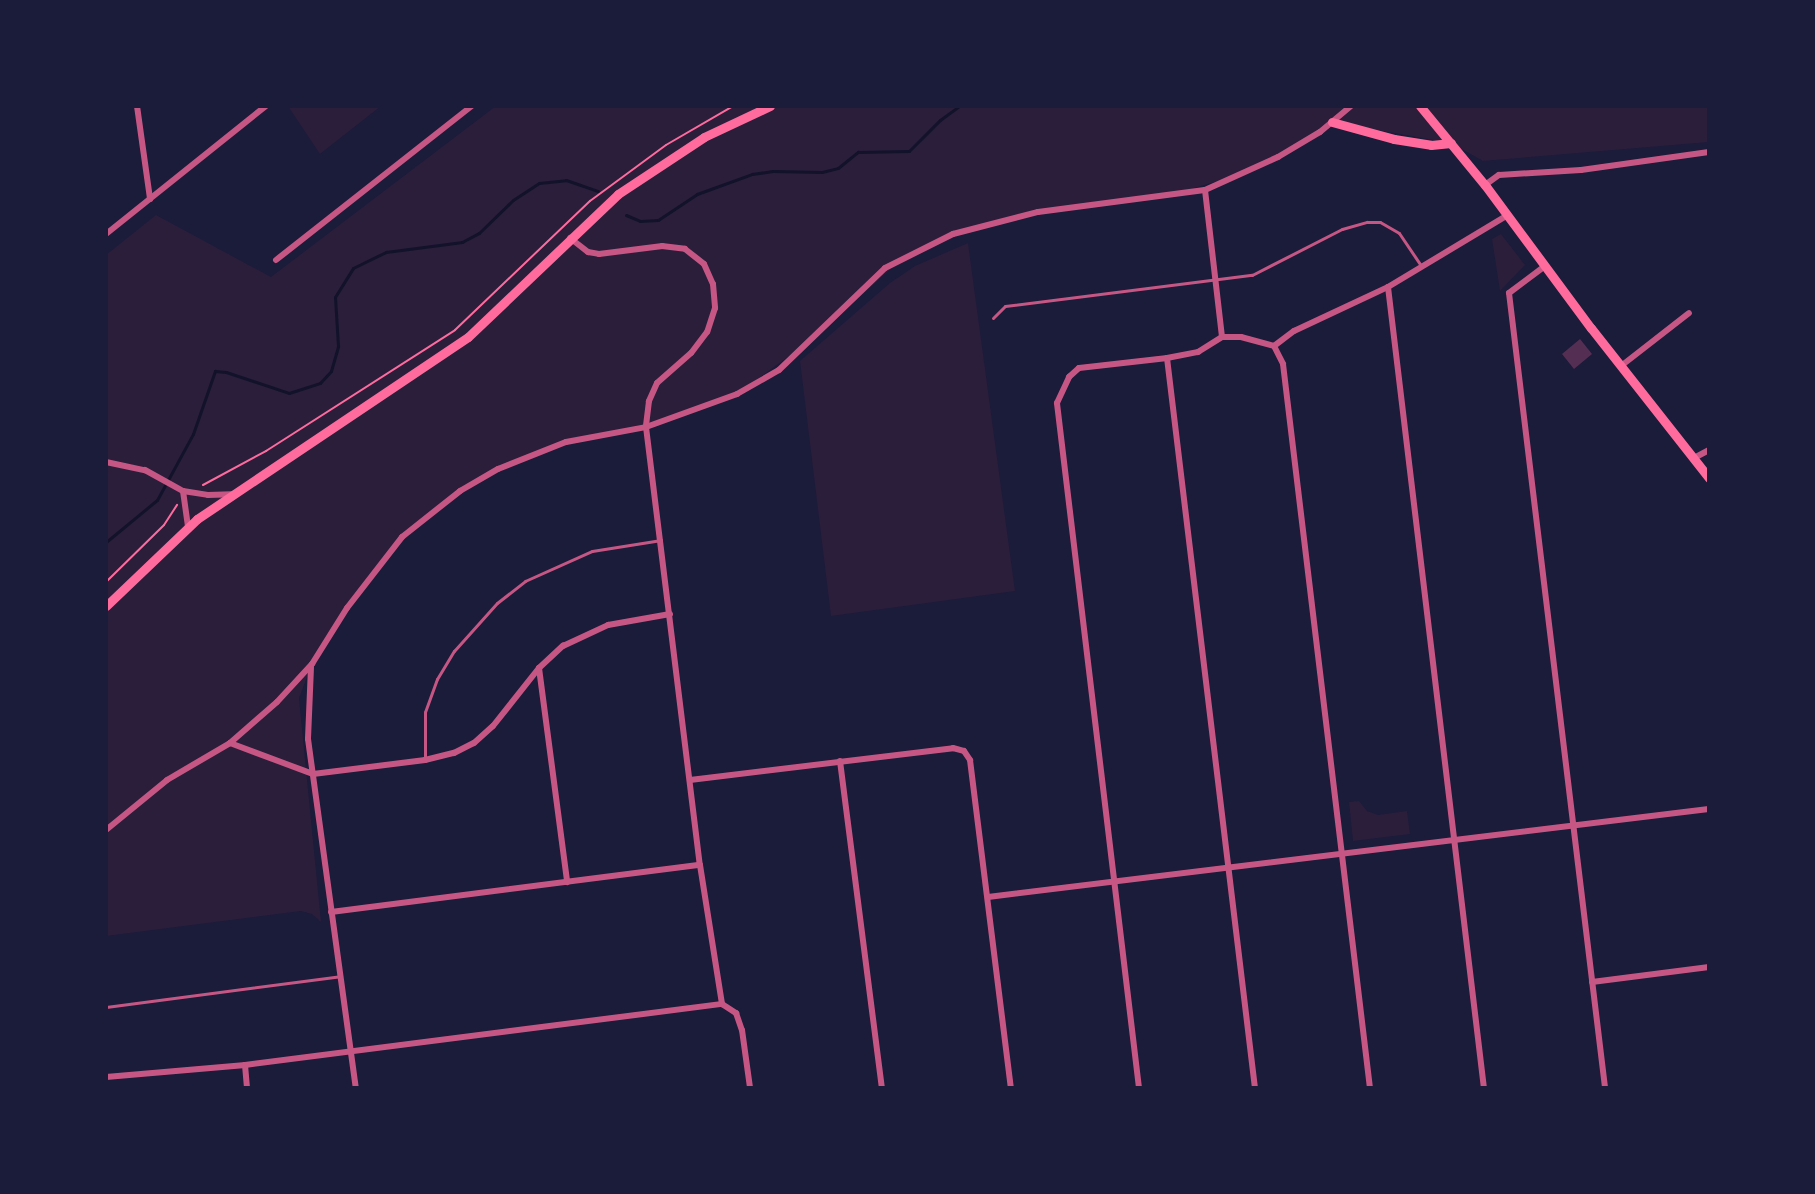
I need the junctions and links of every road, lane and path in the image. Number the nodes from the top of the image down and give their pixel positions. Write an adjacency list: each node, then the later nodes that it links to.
1 (137, 106): 15 (street)
2 (266, 106): 9 (street)
3 (472, 106): 19 (street)
4 (733, 106): 35 (path)
5 (770, 106): 18 (main road)
6 (1351, 106): 10 (street)
7 (1420, 106): 11 (main road)
8 (249, 107): 9 (street)
9 (250, 118): 15 (street)
10 (1332, 122): 11 (main road); 14 (street)
11 (1451, 143): 13 (main road)
12 (1709, 152): 13 (street)
13 (1485, 185): 16 (main road)
14 (1205, 190): 22 (street); 30 (street)
15 (150, 199): 17 (street)
16 (1508, 215): 20 (street); 21 (main road)
17 (106, 234)
18 (570, 238): 30 (street); 37 (main road)
19 (276, 260)
20 (1421, 266): 22 (lane); 23 (street)
21 (1545, 266): 29 (main road); 52 (street)
22 (1216, 280): 25 (lane); 26 (street)
23 (1388, 287): 27 (street); 54 (street)
24 (1689, 313): 29 (street)
25 (993, 318)
26 (1222, 337): 27 (street); 28 (street)
27 (1274, 346): 55 (street)
28 (1167, 358): 57 (street); 58 (street)
29 (1621, 366): 32 (main road)
30 (646, 427): 40 (street); 44 (street)
31 (1709, 450): 32 (street)
32 (1694, 458): 34 (main road)
33 (106, 462): 36 (street)
34 (1709, 478)
35 (194, 487)
36 (183, 491): 37 (street); 39 (street)
37 (232, 494): 39 (main road)
38 (180, 504): 41 (path)
39 (188, 527): 42 (main road)
40 (661, 540): 43 (street); 47 (lane)
41 (106, 582)
42 (106, 606)
43 (670, 614): 45 (street); 50 (street)
44 (312, 664): 46 (street); 49 (street)
45 (539, 668): 47 (street); 59 (street)
46 (230, 743): 49 (street); 53 (street)
47 (425, 760): 49 (street)
48 (840, 761): 50 (street); 60 (street); 73 (street)
49 (313, 774): 61 (street)
50 (690, 780): 56 (street)
51 (1709, 809): 52 (street)
52 (1574, 825): 54 (street); 64 (street)
53 (106, 830)
54 (1454, 840): 55 (street); 78 (street)
55 (1343, 854): 57 (street); 77 (street)
56 (700, 865): 59 (street); 65 (street)
57 (1229, 868): 58 (street); 76 (street)
58 (1114, 881): 60 (street); 75 (street)
59 (567, 882): 61 (street)
60 (988, 897): 74 (street)
61 (331, 912): 63 (street)
62 (1709, 967): 64 (street)
63 (340, 976): 66 (lane); 67 (street)
64 (1592, 982): 79 (street)
65 (722, 1004): 67 (street); 72 (street)
66 (106, 1007)
67 (349, 1051): 68 (street); 71 (street)
68 (245, 1065): 69 (street); 70 (street)
69 (106, 1077)
70 (247, 1088)
71 (356, 1088)
72 (750, 1088)
73 (882, 1088)
74 (1011, 1088)
75 (1139, 1088)
76 (1255, 1088)
77 (1370, 1088)
78 (1484, 1088)
79 (1605, 1088)

